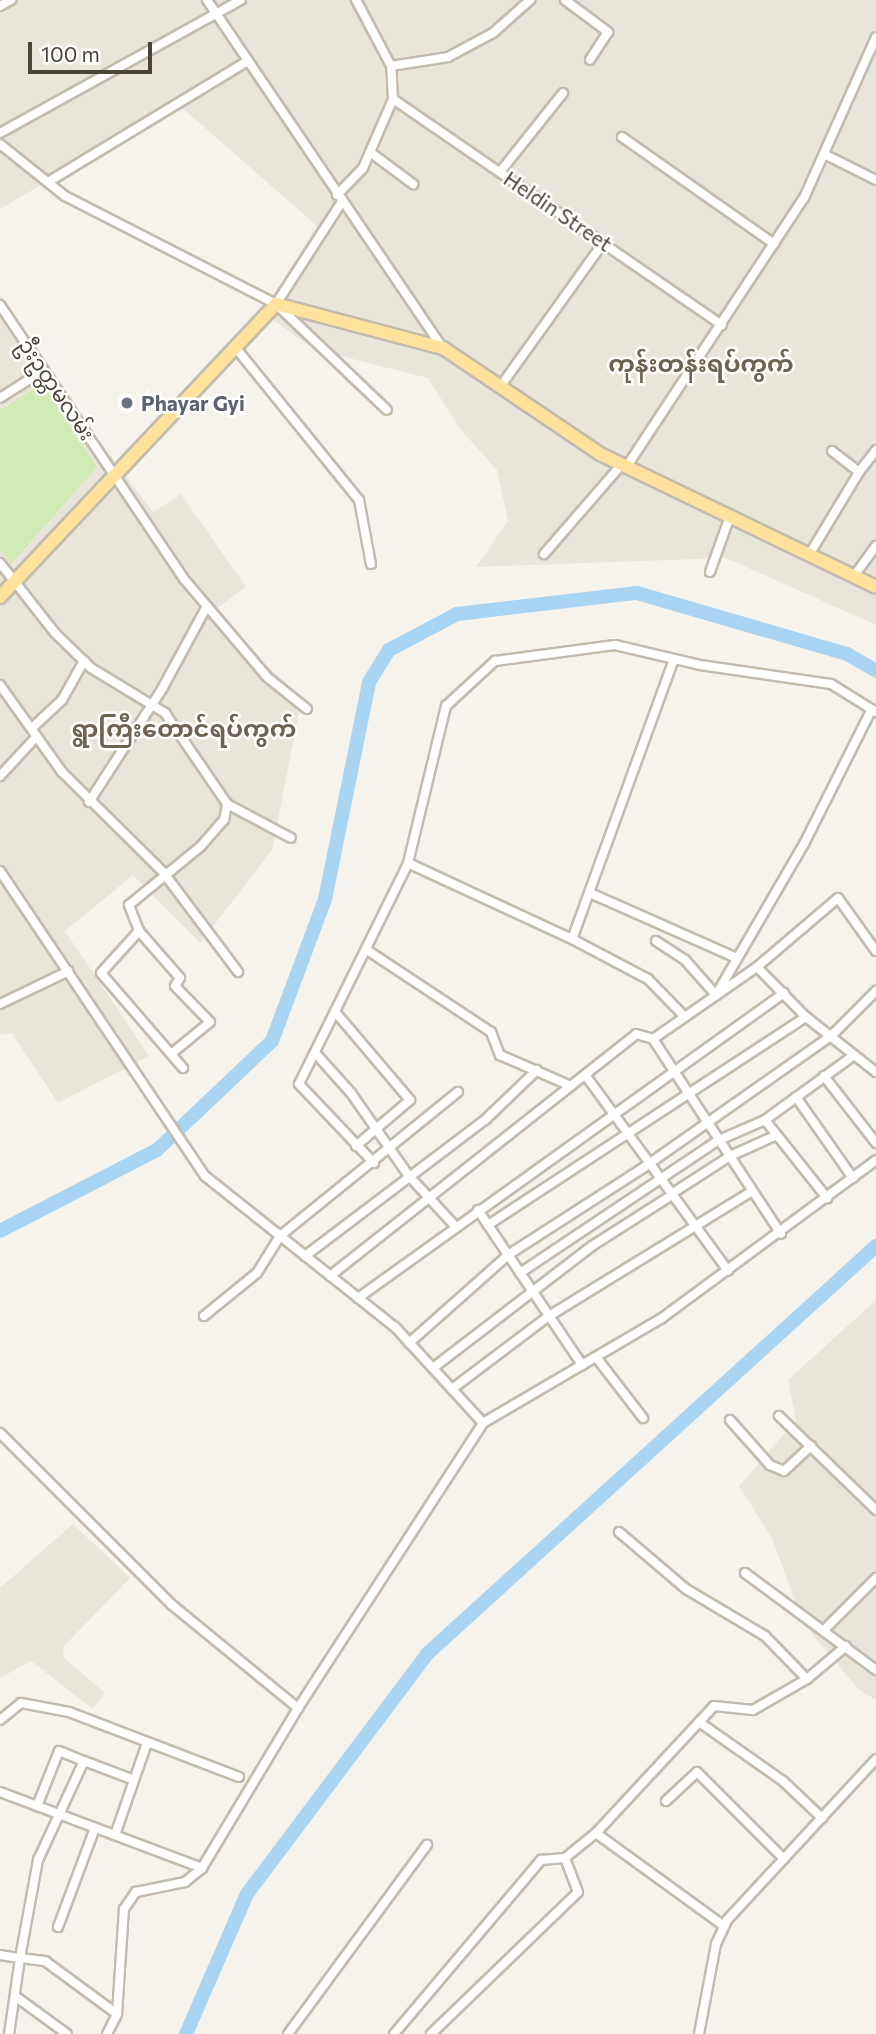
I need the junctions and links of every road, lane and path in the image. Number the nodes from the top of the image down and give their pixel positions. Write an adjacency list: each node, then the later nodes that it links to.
1 (11, 0): 7 (street)
2 (207, 0): 8 (street)
3 (241, 0): 8 (street)
4 (356, 0): 12 (street)
5 (530, 0): 12 (street)
6 (565, 0): 10 (street)
7 (0, 6)
8 (217, 14): 11 (street); 15 (street)
9 (876, 37): 19 (street)
10 (590, 60)
11 (248, 61): 22 (street); 24 (street)
12 (391, 66): 14 (street)
13 (563, 93): 20 (street)
14 (393, 99): 18 (street); 20 (street, Heldin Street)
15 (0, 133)
16 (622, 137): 26 (street)
17 (0, 144): 22 (street)
18 (370, 152): 23 (street); 24 (street)
19 (824, 154): 21 (street); 26 (street)
20 (500, 172): 25 (street, Heldin Street)
21 (876, 180)
22 (48, 182): 27 (street)
23 (413, 184)
24 (339, 199): 27 (street); 31 (street)
25 (604, 242): 29 (street, Heldin Street); 33 (street)
26 (774, 244): 29 (street)
27 (276, 304): 30 (main road); 31 (main road); 35 (street)
28 (0, 305): 32 (street, ဦးဥတ္တမလမ်း)
29 (722, 325): 38 (street)
30 (235, 347): 40 (main road); 46 (street)
31 (443, 348): 33 (main road)
32 (44, 370): 34 (street); 40 (street, ဦးဥတ္တမလမ်း)
33 (500, 387): 38 (main road)
34 (0, 398)
35 (387, 410)
36 (876, 450): 39 (street)
37 (832, 451): 39 (street)
38 (624, 465): 41 (main road); 43 (street)
39 (859, 472): 44 (street)
40 (113, 473): 49 (main road); 52 (street, ဦးဥတ္တမလမ်း)
41 (730, 516): 44 (main road); 47 (street)
42 (876, 546): 48 (street)
43 (544, 554)
44 (809, 555): 48 (main road)
45 (0, 563): 49 (street)
46 (371, 564)
47 (710, 572)
48 (855, 576): 50 (main road)
49 (14, 584): 51 (main road); 54 (street)
50 (876, 587)
51 (0, 597)
52 (207, 606): 56 (street); 57 (street, ဦးဥတ္တမလမ်း)
53 (674, 659): 58 (street); 65 (street); 68 (street)
54 (84, 661): 56 (street); 59 (street)
55 (0, 685): 59 (street)
56 (152, 702): 62 (street); 63 (street)
57 (307, 709)
58 (874, 711): 74 (street)
59 (32, 728): 60 (street)
60 (37, 736): 61 (street); 62 (street)
61 (0, 776)
62 (89, 802): 67 (street)
63 (227, 804): 64 (street); 67 (street)
64 (291, 838)
65 (408, 863): 70 (street); 72 (street)
66 (0, 871): 76 (street)
67 (163, 872): 69 (street); 77 (street)
68 (590, 893): 70 (street); 74 (street)
69 (139, 931): 87 (street); 87 (street)
70 (572, 939): 83 (street)
71 (656, 941): 80 (street)
72 (367, 950): 82 (street); 91 (street)
73 (876, 951): 75 (street)
74 (737, 958): 80 (street)
75 (757, 967): 79 (street); 80 (street)
76 (69, 971): 81 (street); 126 (street)
77 (238, 972)
78 (876, 991): 85 (street)
79 (784, 993): 84 (street); 93 (street)
80 (716, 995): 83 (street)
81 (0, 1004)
82 (337, 1014): 88 (street); 103 (street)
83 (685, 1017): 86 (street)
84 (806, 1017): 85 (street); 98 (street)
85 (831, 1036): 89 (street); 102 (street)
86 (653, 1039): 93 (street); 94 (street)
87 (171, 1054): 90 (street)
88 (317, 1055): 103 (street); 108 (street)
89 (854, 1055): 92 (street); 95 (street)
90 (183, 1068)
91 (537, 1070): 96 (street); 114 (street)
92 (876, 1072)
93 (675, 1073): 98 (street); 100 (street)
94 (586, 1076): 96 (street); 100 (street)
95 (824, 1076): 99 (street); 107 (street)
96 (571, 1086): 120 (street)
97 (458, 1092): 109 (street)
98 (689, 1094): 102 (street); 104 (street)
99 (796, 1097): 101 (street); 115 (street)
100 (614, 1114): 104 (street); 121 (street)
101 (765, 1121): 105 (street); 106 (street)
102 (707, 1122): 106 (street); 113 (street)
103 (376, 1130): 108 (street); 109 (street)
104 (628, 1133): 113 (street); 122 (street)
105 (777, 1135): 110 (street); 119 (street)
106 (719, 1140): 110 (street); 116 (street)
107 (876, 1143)
108 (356, 1146): 112 (street)
109 (390, 1149): 112 (street); 114 (street)
110 (730, 1156): 117 (street); 118 (street)
111 (876, 1160): 115 (street)
112 (374, 1163): 126 (street)
113 (650, 1163): 116 (street); 127 (street)
114 (408, 1176): 120 (street); 128 (street)
115 (853, 1178): 119 (street)
116 (662, 1180): 118 (street); 130 (street)
117 (752, 1191): 123 (street); 125 (street)
118 (674, 1193): 123 (street); 132 (street)
119 (827, 1198): 125 (street)
120 (428, 1200): 124 (street); 131 (street)
121 (478, 1210): 122 (street); 124 (street)
122 (488, 1225): 127 (street)
123 (694, 1225): 129 (street); 135 (street)
124 (455, 1226): 133 (street)
125 (781, 1234): 129 (street)
126 (280, 1236): 128 (street); 134 (street)
127 (508, 1255): 130 (street); 136 (street)
128 (306, 1256): 131 (street)
129 (728, 1271): 137 (street)
130 (520, 1273): 132 (street)
131 (330, 1276): 133 (street)
132 (533, 1292): 135 (street); 139 (street)
133 (358, 1298): 136 (street)
134 (204, 1315)
135 (549, 1316): 138 (street); 140 (street)
136 (409, 1343): 139 (street)
137 (596, 1357): 138 (street); 142 (street)
138 (582, 1365): 144 (street)
139 (433, 1368): 140 (street)
140 (452, 1390): 144 (street)
141 (779, 1416): 146 (street)
142 (643, 1418)
143 (730, 1420): 146 (street)
144 (483, 1423): 155 (street)
145 (0, 1433): 155 (street)
146 (811, 1446): 147 (street)
147 (876, 1510)
148 (619, 1532): 154 (street)
149 (745, 1573): 151 (street)
150 (876, 1578): 151 (street)
151 (825, 1629): 152 (street)
152 (846, 1646): 153 (street); 154 (street)
153 (876, 1670)
154 (807, 1679): 157 (street)
155 (298, 1709): 174 (street)
156 (0, 1720): 158 (street)
157 (699, 1722): 167 (street); 169 (street)
158 (147, 1742): 161 (street); 162 (street)
159 (85, 1761): 162 (street); 165 (street); 166 (street)
160 (874, 1764): 167 (street)
161 (239, 1777)
162 (134, 1780): 170 (street)
163 (0, 1792): 165 (street)
164 (666, 1801): 173 (street)
165 (37, 1806): 166 (street)
166 (59, 1814): 168 (street); 178 (street)
167 (822, 1818): 173 (street)
168 (95, 1828): 170 (street); 176 (street)
169 (596, 1833): 172 (street); 175 (street)
170 (115, 1835): 174 (street)
171 (427, 1845): 185 (street)
172 (565, 1857): 186 (street); 187 (street)
173 (784, 1859): 175 (street)
174 (202, 1868): 180 (street)
175 (724, 1926): 188 (street)
176 (58, 1927)
177 (0, 1955): 178 (street)
178 (20, 1958): 179 (street); 180 (street)
179 (15, 1996): 181 (street); 182 (street)
180 (117, 2014): 184 (street)
181 (54, 2031): 183 (street)
182 (9, 2034)
183 (67, 2034)
184 (107, 2034)
185 (288, 2034)
186 (394, 2034)
187 (431, 2034)
188 (699, 2034)

